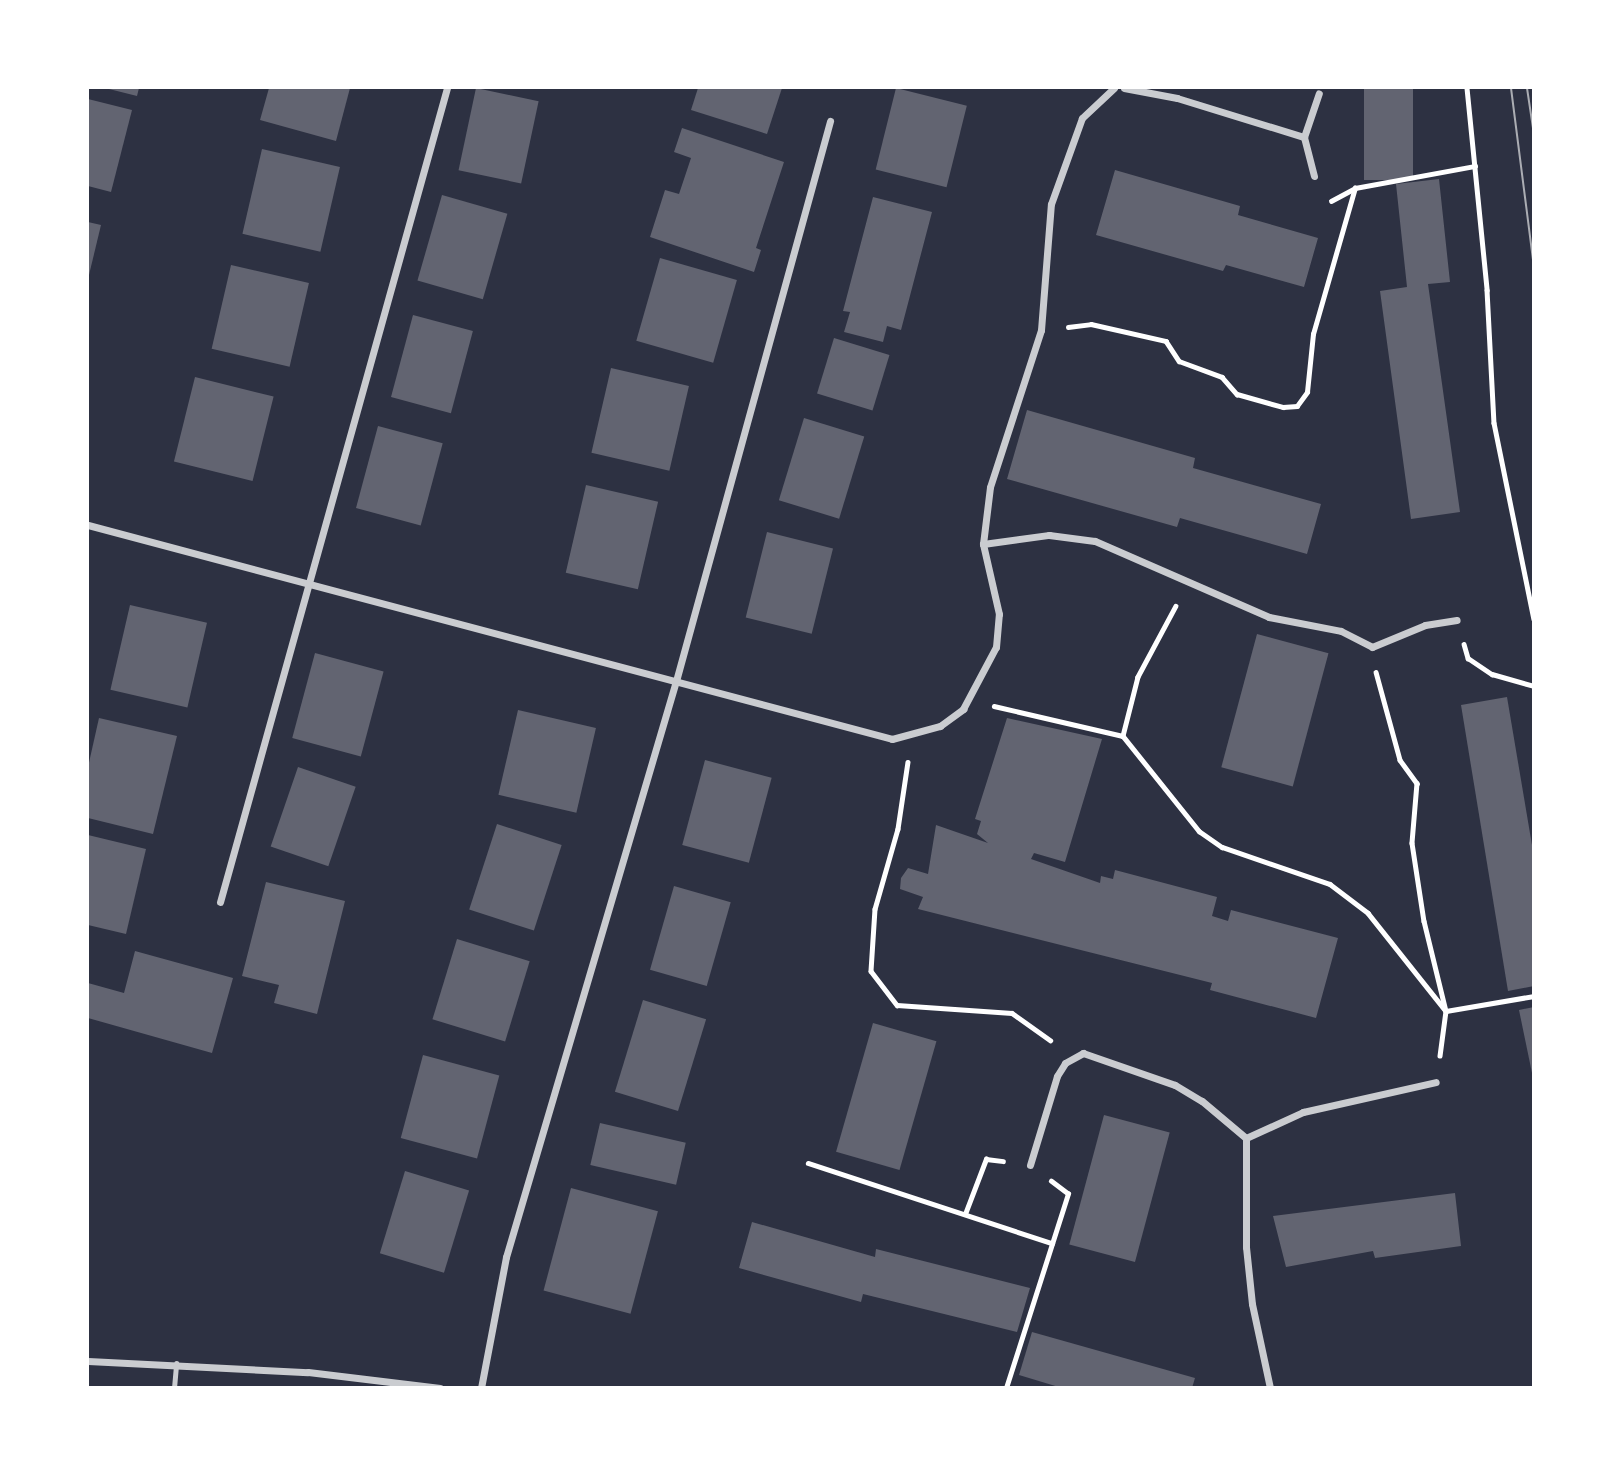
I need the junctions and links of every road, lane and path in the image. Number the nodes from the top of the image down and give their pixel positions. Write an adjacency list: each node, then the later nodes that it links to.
1 (447, 88): 14 (street)
2 (1114, 88): 11 (street)
3 (1124, 88): 7 (street)
4 (1467, 88): 8 (path)
5 (1319, 93): 7 (street)
6 (830, 121): 19 (street)
7 (1304, 137): 9 (street)
8 (1475, 166): 10 (path); 16 (path)
9 (1314, 176): 10 (path)
10 (1355, 188): 11 (path)
11 (1041, 330): 13 (street)
12 (88, 525): 14 (street)
13 (983, 544): 15 (street); 21 (street)
14 (311, 583): 19 (street); 24 (street)
15 (1194, 583): 18 (street); 22 (path)
16 (1534, 619)
17 (1457, 620): 18 (street); 20 (path)
18 (1372, 647): 26 (path)
19 (676, 681): 23 (street); 38 (street)
20 (1534, 686)
21 (963, 709): 22 (path); 23 (street)
22 (1123, 736): 26 (path)
23 (909, 737): 27 (path)
24 (220, 902)
25 (1534, 996): 26 (path)
26 (1446, 1011): 28 (path)
27 (1073, 1057): 29 (street); 31 (street)
28 (1436, 1082): 29 (street)
29 (1246, 1138): 40 (street)
30 (808, 1163): 32 (path)
31 (1030, 1165): 32 (path); 33 (path)
32 (965, 1214): 33 (path)
33 (1052, 1243): 39 (path)
34 (88, 1361): 35 (street)
35 (176, 1363): 36 (lane); 37 (street)
36 (174, 1388)
37 (440, 1388)
38 (481, 1388)
39 (1006, 1388)
40 (1270, 1388)

